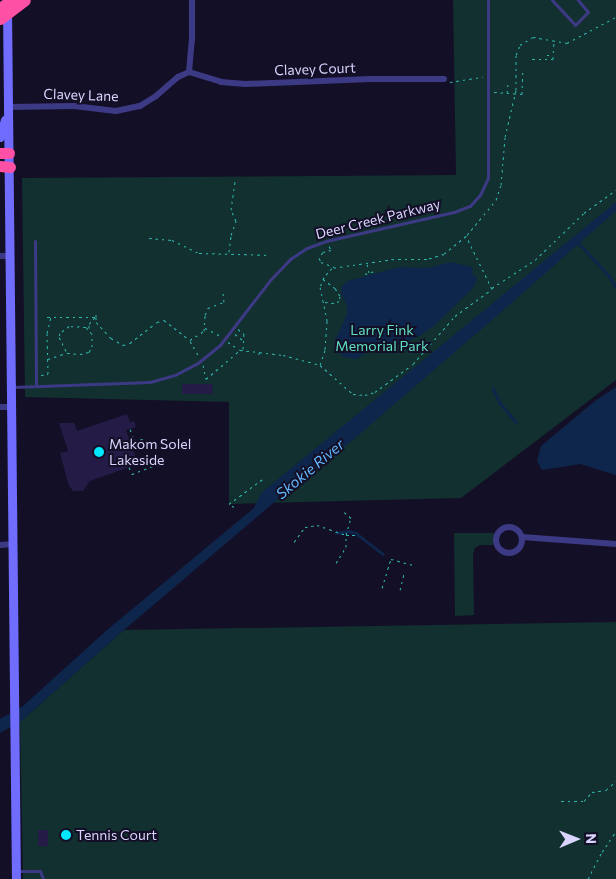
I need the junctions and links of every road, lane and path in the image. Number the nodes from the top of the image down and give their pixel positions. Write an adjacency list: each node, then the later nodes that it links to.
1 (7, 0): 10 (main road)
2 (11, 0): 8 (highway)
3 (25, 0): 10 (highway)
4 (192, 0): 16 (street)
5 (488, 0): 17 (lane, Deer Creek Parkway)
6 (552, 0): 7 (lane)
7 (578, 0)
8 (0, 8)
9 (616, 17): 11 (path)
10 (3, 23): 23 (main road)
11 (554, 40): 13 (path); 22 (path)
12 (547, 55): 13 (path)
13 (554, 55): 14 (path)
14 (532, 59)
15 (523, 70): 22 (path)
16 (189, 72): 18 (street, Clavey Court); 23 (street, Clavey Lane)
17 (489, 77): 18 (path); 20 (lane, Deer Creek Parkway)
18 (444, 81)
19 (508, 83): 21 (path)
20 (489, 89): 21 (path); 32 (lane, Deer Creek Parkway)
21 (508, 93): 22 (path)
22 (516, 93): 29 (path)
23 (8, 107): 24 (main road); 25 (main road)
24 (0, 137)
25 (4, 153): 26 (main road)
26 (5, 166): 36 (main road)
27 (235, 180): 33 (path)
28 (616, 190): 43 (path)
29 (466, 236): 37 (path); 43 (path)
30 (149, 238): 33 (path)
31 (35, 241): 71 (lane)
32 (328, 241): 38 (path); 52 (lane, Deer Creek Parkway)
33 (229, 253): 34 (path)
34 (270, 255)
35 (0, 256): 36 (street)
36 (11, 256): 70 (main road)
37 (367, 263): 38 (path); 40 (path)
38 (334, 268): 42 (path)
39 (374, 271): 40 (path)
40 (370, 273): 41 (path)
41 (365, 274)
42 (323, 280): 45 (path); 45 (path)
43 (492, 289): 66 (path)
44 (223, 292): 53 (path)
45 (323, 302): 66 (path)
46 (96, 312): 50 (path)
47 (46, 316): 48 (path)
48 (51, 316): 49 (path); 64 (path)
49 (89, 317): 50 (path); 51 (path)
50 (96, 317): 51 (path); 57 (path)
51 (89, 324): 54 (path)
52 (234, 326): 55 (lane, Deer Creek Parkway); 58 (path)
53 (205, 328): 56 (path); 57 (path)
54 (88, 329): 61 (path); 61 (path)
55 (231, 331): 56 (lane, Deer Creek Parkway); 58 (path)
56 (224, 339): 59 (path); 65 (lane, Deer Creek Parkway)
57 (190, 340): 65 (path)
58 (244, 342): 60 (path)
59 (240, 350): 60 (path); 68 (path)
60 (243, 350): 62 (path)
61 (67, 352): 64 (path)
62 (259, 352): 63 (path); 66 (path)
63 (260, 357)
64 (48, 359): 67 (path)
65 (201, 361): 68 (path); 71 (lane, Deer Creek Parkway)
66 (320, 365)
67 (40, 375)
68 (206, 379): 69 (path)
69 (206, 384)
70 (12, 386): 71 (lane, Deer Creek Parkway); 73 (main road)
71 (36, 386)
72 (0, 407): 73 (street)
73 (12, 407): 85 (main road)
74 (130, 429): 75 (path)
75 (146, 438)
76 (155, 465): 77 (path)
77 (129, 467)
78 (264, 478): 79 (path)
79 (234, 507)
80 (344, 512): 81 (path)
81 (346, 535): 82 (path); 84 (path); 88 (path)
82 (359, 535)
83 (522, 537): 83 (street); 86 (street)
84 (294, 542)
85 (13, 544): 87 (street); 96 (main road)
86 (616, 544)
87 (0, 545)
88 (336, 563)
89 (414, 565): 91 (path)
90 (404, 574): 92 (path)
91 (382, 588)
92 (400, 590)
93 (616, 781): 94 (path)
94 (561, 801)
95 (616, 830): 98 (path)
96 (16, 875): 97 (lane)
97 (44, 879)
98 (588, 879)

